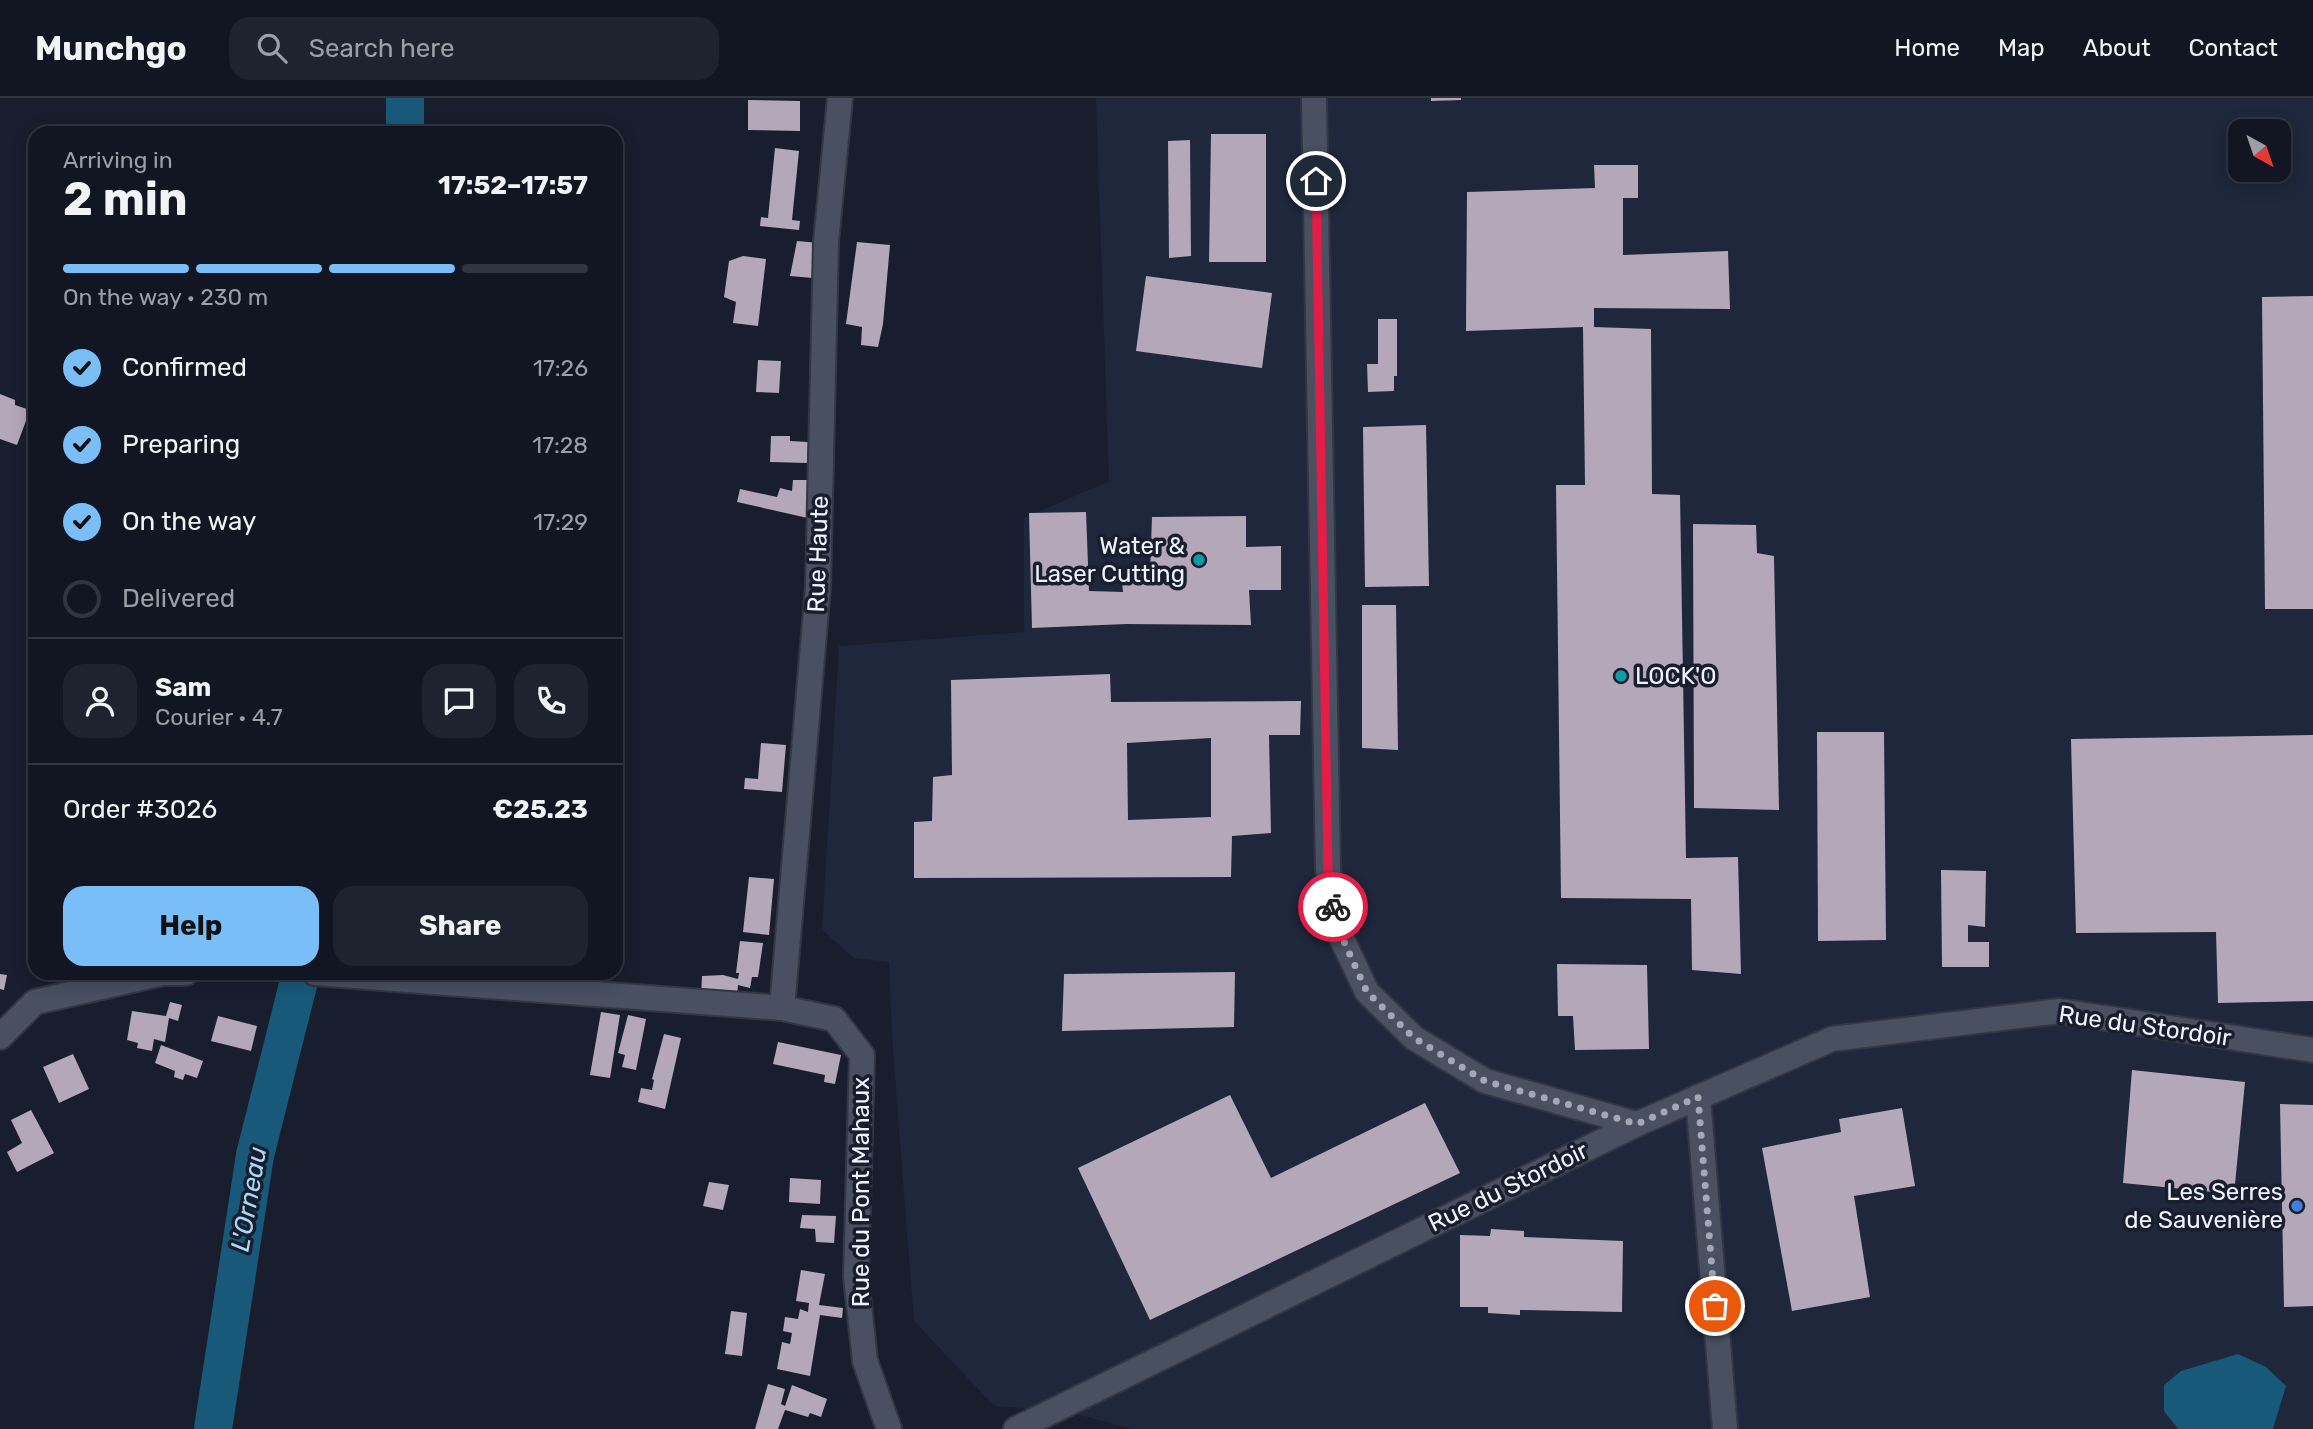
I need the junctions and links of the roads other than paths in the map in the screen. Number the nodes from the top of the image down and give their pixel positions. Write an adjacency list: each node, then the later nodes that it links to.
1 (840, 98): 5 (street, Rue Haute)
2 (1314, 98): 9 (street)
3 (136, 980): 6 (street)
4 (407, 980): 5 (street, Rue du Pont Mahaux)
5 (782, 1009): 10 (street, Rue du Pont Mahaux)
6 (0, 1037)
7 (2313, 1051): 8 (street, Rue du Stordoir)
8 (1698, 1097): 9 (street, Rue du Stordoir); 12 (street)
9 (1637, 1124): 11 (street, Rue du Stordoir)
10 (889, 1429)
11 (1016, 1429)
12 (1725, 1429)

